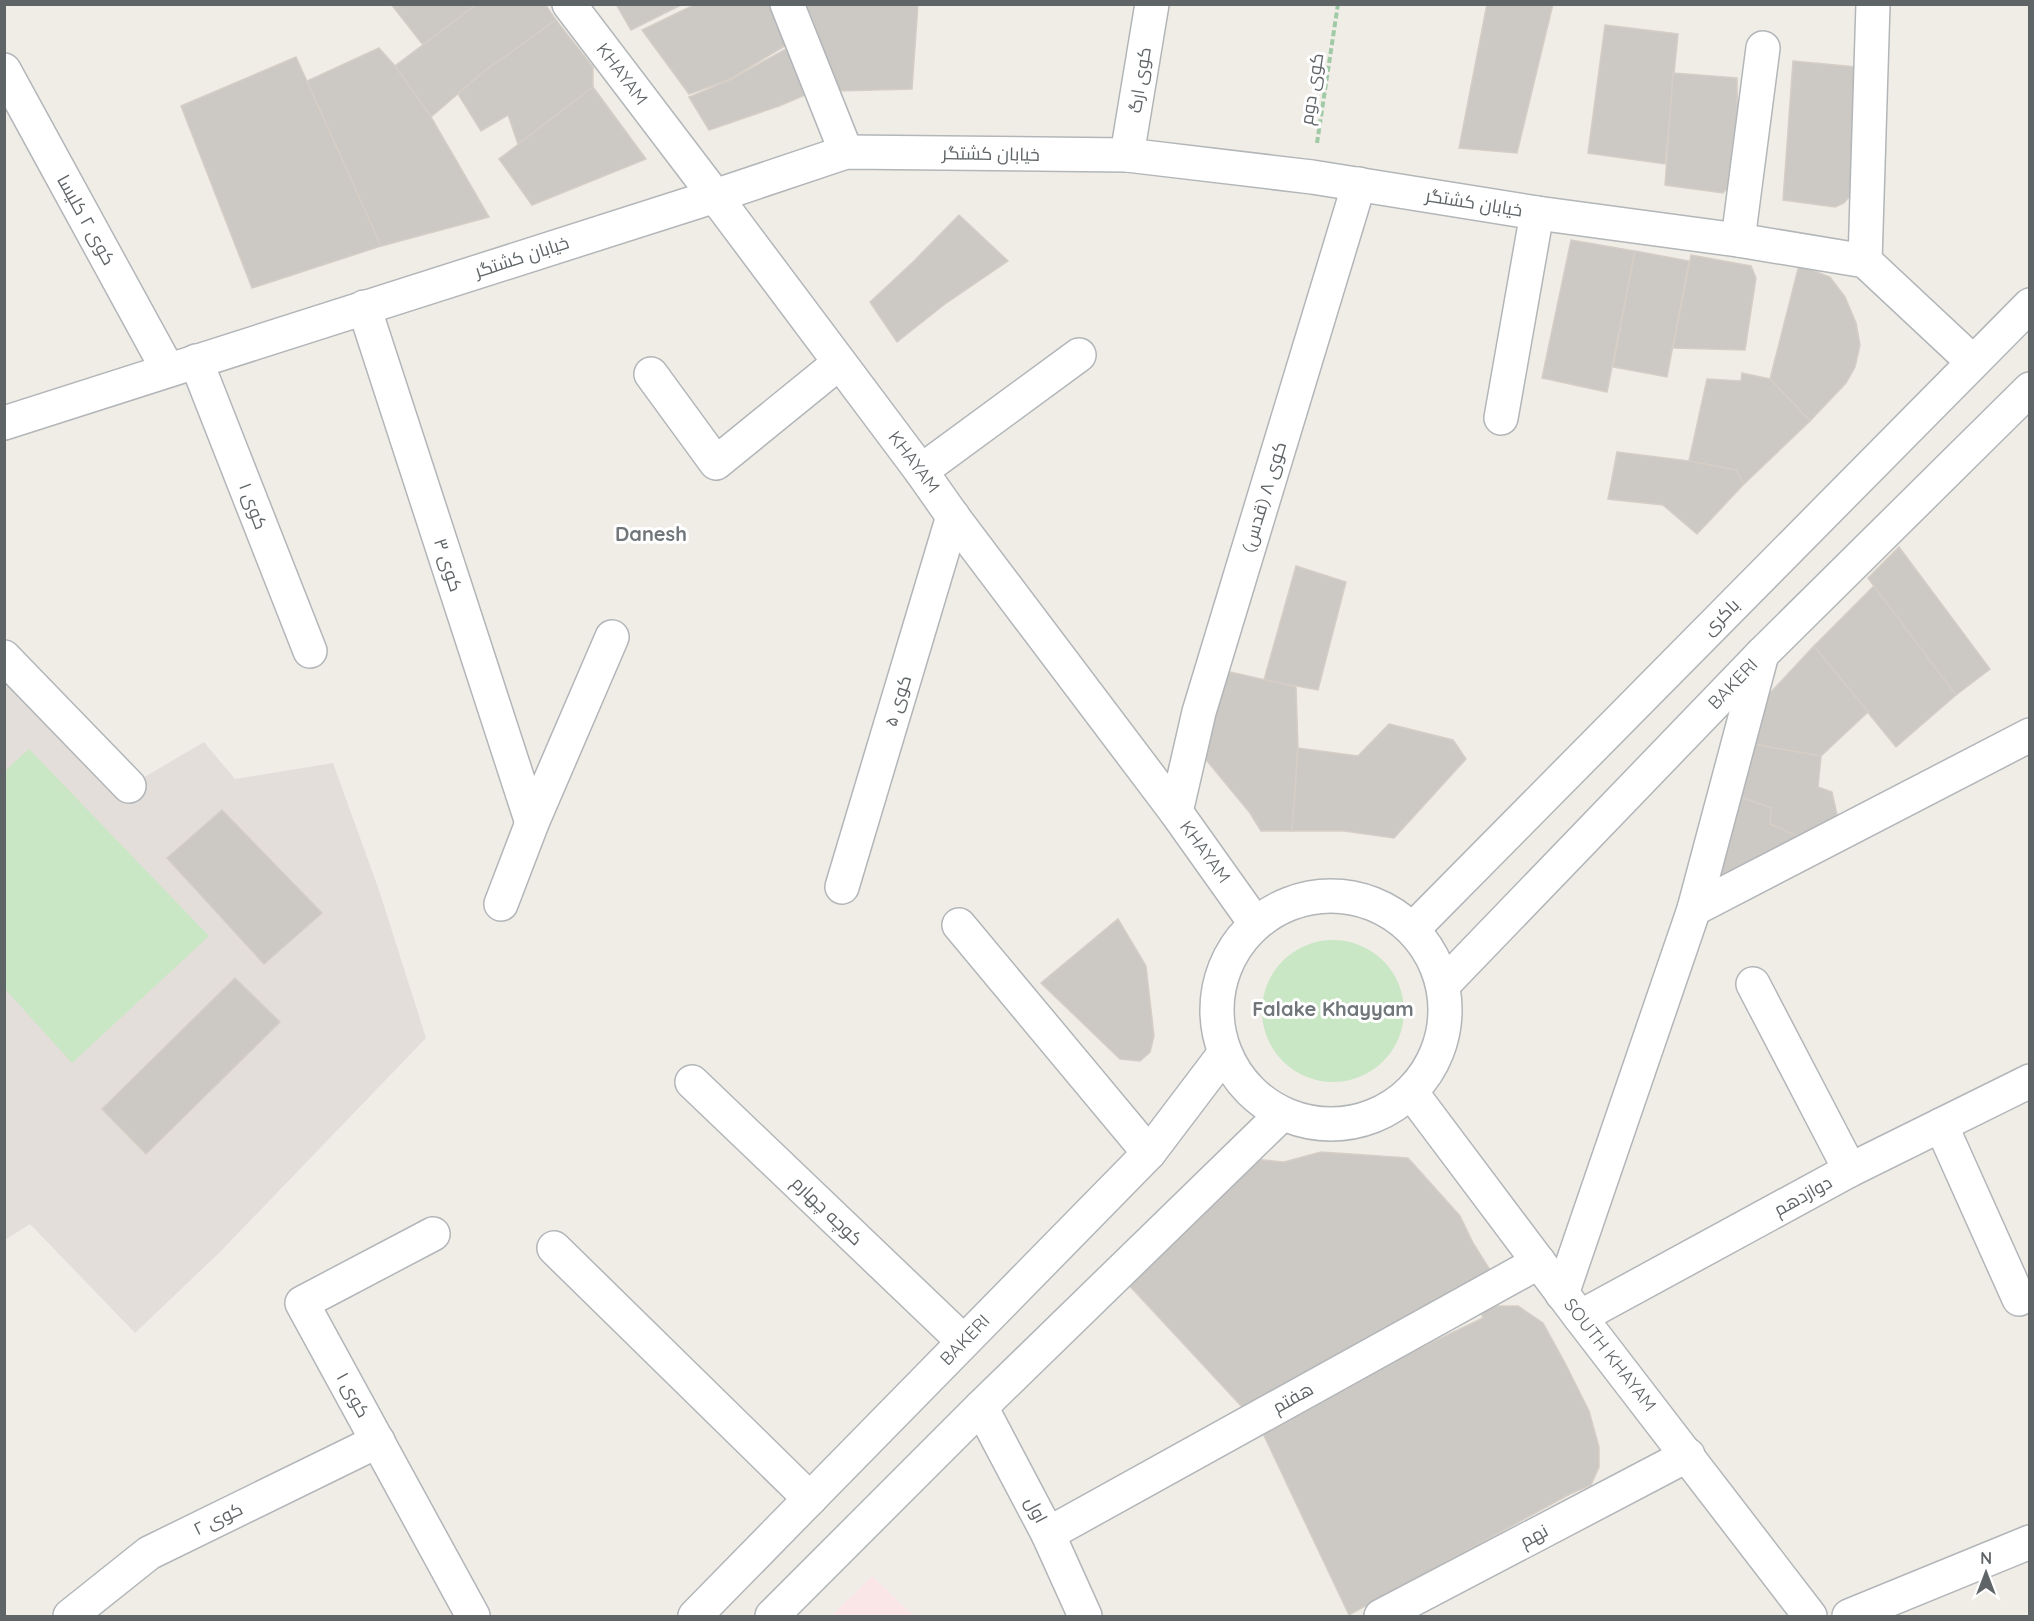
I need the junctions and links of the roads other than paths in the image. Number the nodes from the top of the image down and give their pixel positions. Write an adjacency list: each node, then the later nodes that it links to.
1 (569, 4): 10 (street, KHAYAM)
2 (787, 4): 7 (street)
3 (1152, 4): 8 (street, کوی ارگ)
4 (1873, 4): 13 (street)
5 (1763, 48): 12 (street)
6 (4, 70): 19 (street, کوی ۲ کلیسا)
7 (846, 152): 8 (street, خیابان کشتگر); 10 (street, خیابان کشتگر)
8 (1127, 156): 9 (street, خیابان کشتگر)
9 (1359, 184): 11 (street, خیابان کشتگر); 32 (street, کوی ۸ (قدس))
10 (715, 196): 15 (street, خیابان کشتگر); 18 (street, KHAYAM)
11 (1537, 213): 12 (street, خیابان کشتگر); 22 (street)
12 (1738, 240): 13 (street, خیابان کشتگر)
13 (1865, 261): 17 (street)
14 (2030, 305): 17 (street, باکری)
15 (364, 307): 19 (street, خیابان کشتگر); 33 (street, کوی ۳)
16 (1079, 355): 24 (street)
17 (1973, 362): 39 (street, باکری)
18 (839, 363): 20 (street); 24 (street, KHAYAM)
19 (182, 365): 23 (street, خیابان کشتگر); 27 (street, کوی ۱)
20 (651, 374)
21 (2030, 389): 28 (street, BAKERI)
22 (1502, 418)
23 (4, 423)
24 (921, 471): 25 (street, KHAYAM)
25 (953, 516): 32 (street, KHAYAM); 34 (street, کوی ۵)
26 (612, 638): 33 (street)
27 (310, 651)
28 (1762, 654): 36 (street); 41 (street, BAKERI)
29 (4, 657): 31 (street)
30 (2030, 735): 36 (street)
31 (129, 786)
32 (1176, 812): 37 (street, KHAYAM)
33 (532, 823): 35 (street)
34 (842, 887)
35 (501, 904)
36 (1694, 909): 54 (street)
37 (1256, 923): 39 (street); 42 (street)
38 (959, 925): 48 (street)
39 (1413, 929): 41 (street)
40 (1753, 984): 49 (street)
41 (1443, 985): 45 (street)
42 (1224, 1054): 46 (street); 48 (street, BAKERI)
43 (2030, 1081): 47 (street, دوازدهم)
44 (692, 1082): 55 (street, کوچه چهارم)
45 (1411, 1092): 46 (street); 52 (street, SOUTH KHAYAM)
46 (1282, 1114): 56 (street)
47 (1941, 1125): 49 (street, دوازدهم); 53 (street)
48 (1149, 1153): 55 (street, BAKERI)
49 (1850, 1170): 54 (street, دوازدهم)
50 (433, 1234): 57 (street, کوی ۱)
51 (554, 1248): 59 (street)
52 (1539, 1262): 54 (street, SOUTH KHAYAM); 60 (street, هفتم)
53 (2019, 1299)
54 (1571, 1306): 58 (street, SOUTH KHAYAM)
55 (963, 1341): 59 (street, BAKERI)
56 (981, 1407): 60 (street, اول); 65 (street)
57 (378, 1441): 63 (street, کوی ۲); 64 (street, کوی ۱)
58 (1688, 1455): 67 (street, نهم); 68 (street, SOUTH KHAYAM)
59 (810, 1499): 62 (street, BAKERI)
60 (1048, 1534): 66 (street, اول)
61 (2030, 1542): 69 (street)
62 (712, 1611)
63 (70, 1617)
64 (473, 1617)
65 (772, 1617)
66 (1085, 1617)
67 (1381, 1617)
68 (1810, 1617)
69 (1849, 1617)

